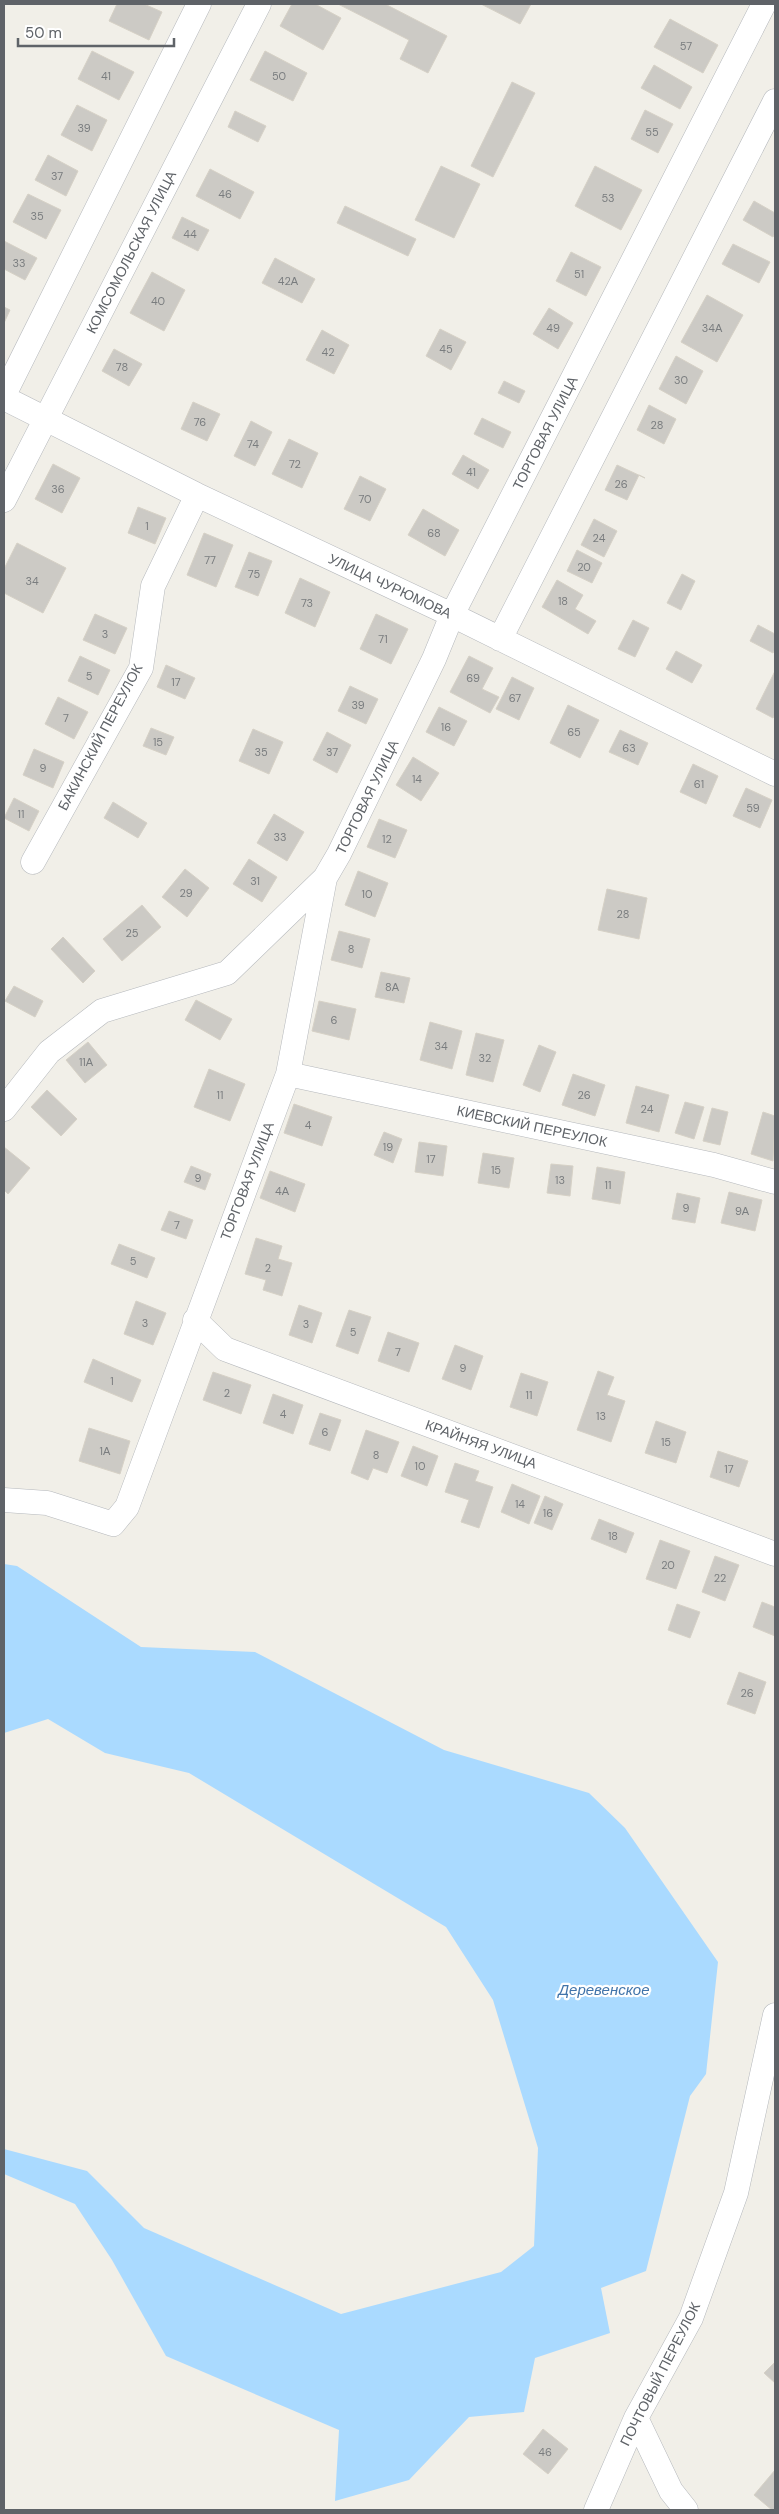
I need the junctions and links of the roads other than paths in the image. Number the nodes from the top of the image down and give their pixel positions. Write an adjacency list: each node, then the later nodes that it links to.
1 (199, 4): 5 (street)
2 (259, 4): 6 (street, КОМСОМОЛЬСКАЯ УЛИЦА)
3 (764, 4): 9 (street, ТОРГОВАЯ УЛИЦА)
4 (775, 102): 10 (street)
5 (4, 396): 6 (street, УЛИЦА ЧУРЮМОВА)
6 (44, 420): 7 (street, УЛИЦА ЧУРЮМОВА); 8 (street, КОМСОМОЛЬСКАЯ УЛИЦА)
7 (197, 495): 9 (street, УЛИЦА ЧУРЮМОВА); 12 (street, БАКИНСКИЙ ПЕРЕУЛОК)
8 (4, 500)
9 (452, 615): 10 (street, УЛИЦА ЧУРЮМОВА); 13 (street, ТОРГОВАЯ УЛИЦА)
10 (500, 639): 11 (street, УЛИЦА ЧУРЮМОВА)
11 (775, 774)
12 (33, 862)
13 (325, 878): 14 (street, ТОРГОВАЯ УЛИЦА); 15 (street)
14 (288, 1074): 16 (street, КИЕВСКИЙ ПЕРЕУЛОК); 17 (street, ТОРГОВАЯ УЛИЦА)
15 (4, 1109)
16 (775, 1182)
17 (195, 1320): 18 (street, ТОРГОВАЯ УЛИЦА); 19 (street, КРАЙНЯЯ УЛИЦА)
18 (4, 1500)
19 (775, 1554)
20 (775, 2015): 21 (street, ПОЧТОВЫЙ ПЕРЕУЛОК)
21 (769, 2077): 22 (street, ПОЧТОВЫЙ ПЕРЕУЛОК)
22 (636, 2418): 23 (street, ПОЧТОВЫЙ ПЕРЕУЛОК); 24 (street)
23 (596, 2510)
24 (686, 2510)

